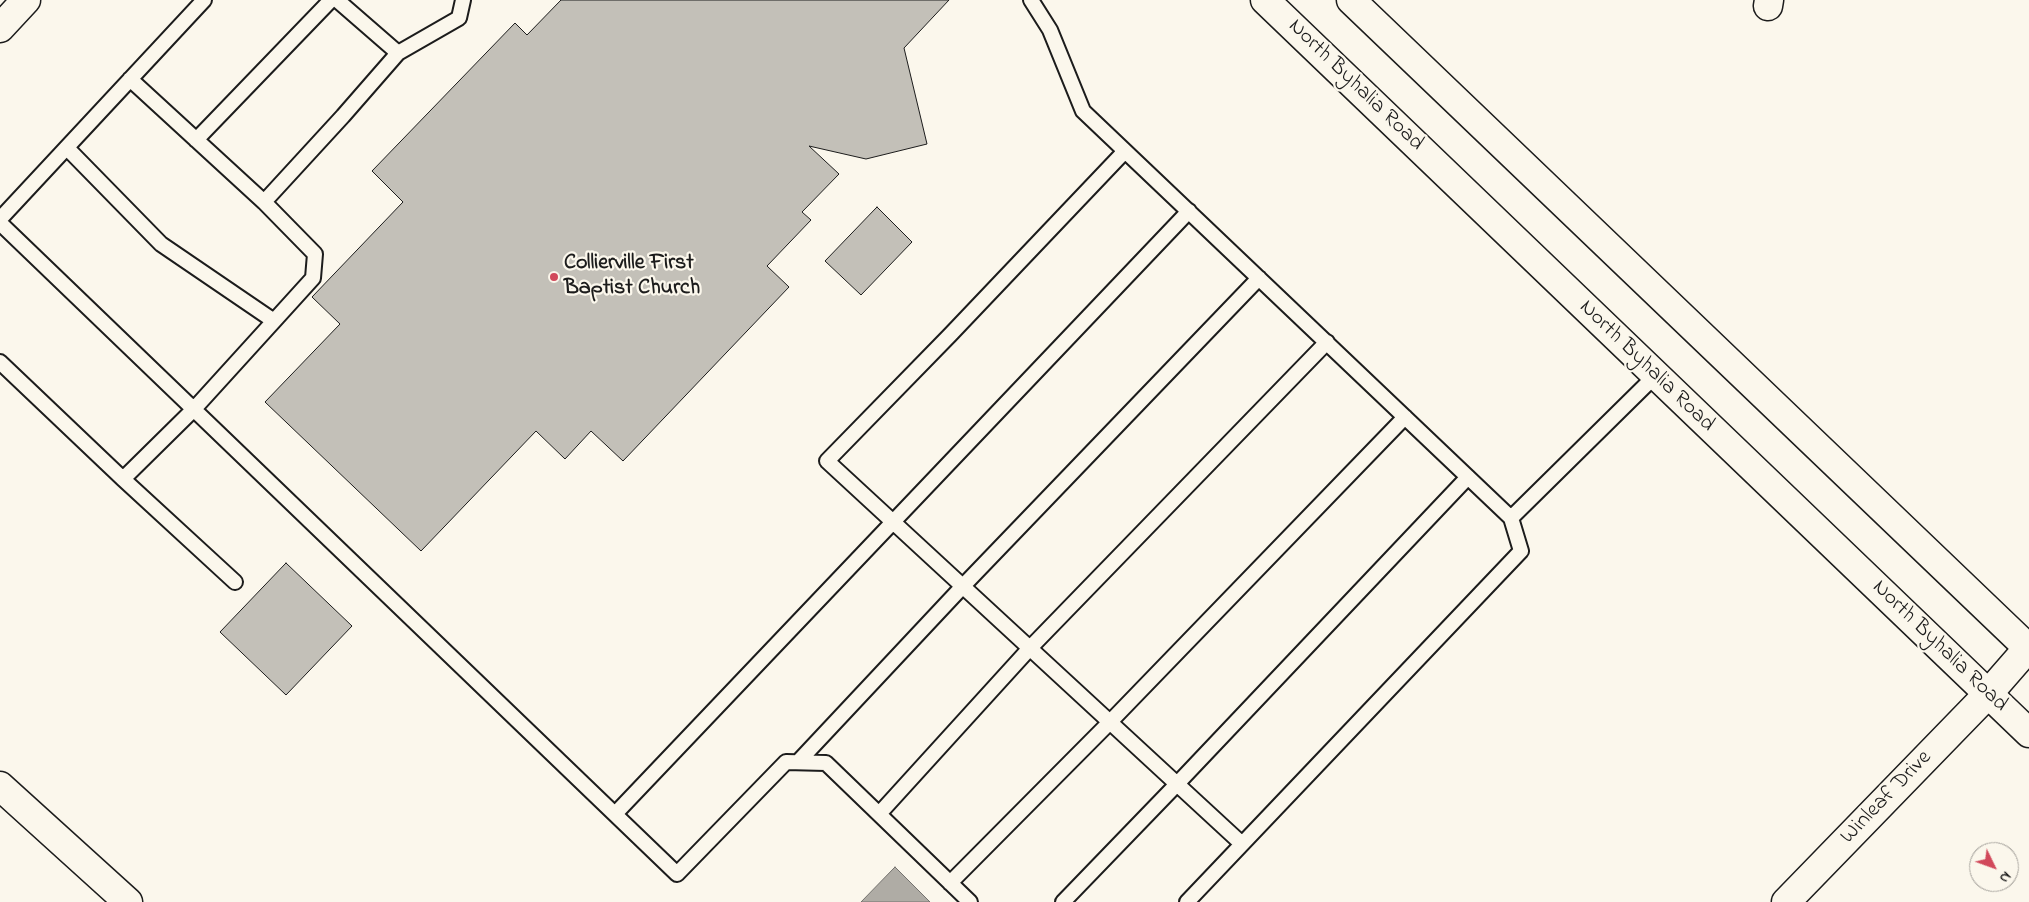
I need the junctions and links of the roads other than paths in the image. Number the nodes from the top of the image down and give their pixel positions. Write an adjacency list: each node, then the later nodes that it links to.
1 (26, 0): 9 (main road)
2 (204, 0): 11 (lane)
3 (330, 0): 12 (lane)
4 (337, 0): 10 (lane)
5 (463, 0): 10 (lane)
6 (1031, 0): 14 (lane)
7 (1265, 0): 23 (main road, North Byhalia Road)
8 (1351, 0): 33 (main road)
9 (0, 28)
10 (398, 54): 15 (lane)
11 (130, 79): 12 (lane); 13 (lane)
12 (196, 140): 15 (lane)
13 (67, 148): 17 (lane); 20 (lane)
14 (1125, 151): 16 (lane); 29 (lane)
15 (264, 202): 20 (lane)
16 (1189, 211): 19 (lane); 29 (lane)
17 (0, 219)
18 (0, 223): 24 (lane)
19 (1259, 278): 21 (lane); 31 (lane)
20 (274, 321): 24 (lane)
21 (1327, 342): 25 (lane); 32 (lane)
22 (0, 362): 27 (lane)
23 (1655, 376): 28 (lane); 34 (main road, North Byhalia Road)
24 (194, 409): 27 (lane); 40 (lane)
25 (1405, 417): 26 (lane); 35 (lane)
26 (1468, 477): 28 (lane); 38 (lane)
27 (123, 479): 30 (lane)
28 (1511, 518): 42 (lane)
29 (893, 522): 31 (lane); 40 (lane)
30 (235, 582)
31 (963, 586): 32 (lane); 37 (lane)
32 (1030, 648): 35 (lane); 41 (lane)
33 (2029, 648): 34 (main road, Winleaf Drive)
34 (1988, 694): 36 (main road, North Byhalia Road); 48 (main road, Winleaf Drive)
35 (1110, 722): 38 (lane); 43 (lane)
36 (2029, 733)
37 (798, 762): 40 (lane); 41 (lane)
38 (1177, 784): 42 (lane); 46 (lane)
39 (0, 786): 44 (main road)
40 (615, 814)
41 (879, 814): 43 (lane)
42 (1242, 844): 47 (lane)
43 (950, 883): 45 (lane)
44 (128, 902)
45 (970, 902)
46 (1063, 902)
47 (1187, 902)
48 (1786, 902)

